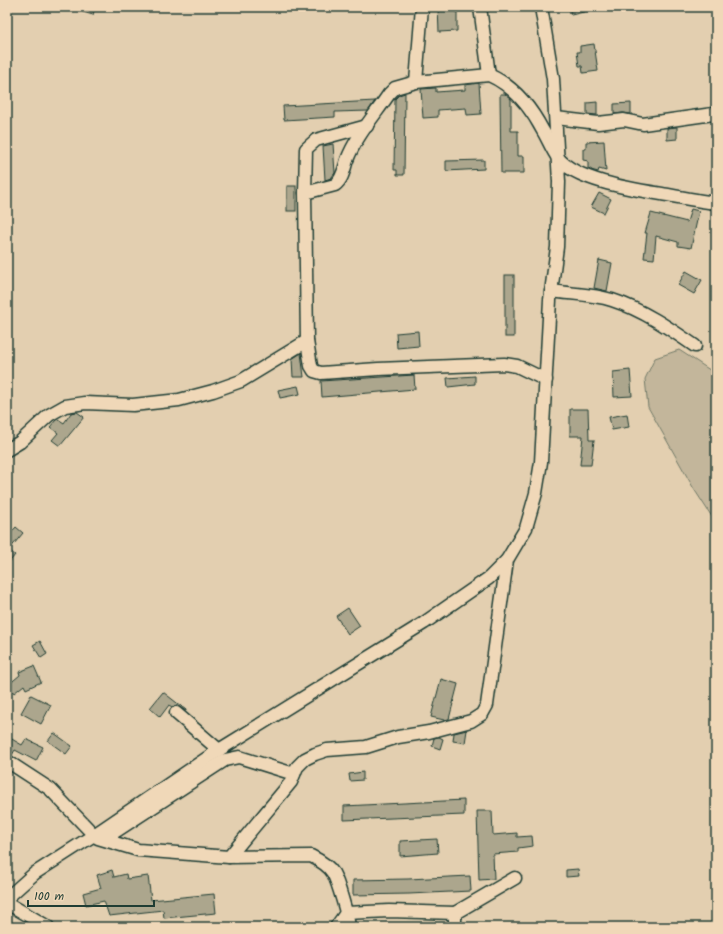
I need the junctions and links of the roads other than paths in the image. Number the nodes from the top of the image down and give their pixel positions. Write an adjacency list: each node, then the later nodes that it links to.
1 (422, 7): 5 (street)
2 (480, 7): 4 (street)
3 (541, 7): 7 (street)
4 (489, 76): 5 (street); 9 (street)
5 (416, 82): 8 (street)
6 (713, 114): 7 (street)
7 (556, 118): 9 (street)
8 (367, 126): 10 (street); 10 (street)
9 (558, 158): 11 (street); 12 (street)
10 (305, 193): 13 (street)
11 (716, 203)
12 (551, 291): 14 (street); 15 (street)
13 (307, 341): 15 (street); 16 (street)
14 (695, 346)
15 (546, 380): 17 (street)
16 (7, 450)
17 (507, 560): 19 (street); 21 (street)
18 (176, 713): 19 (street)
19 (219, 750): 22 (street)
20 (7, 761): 22 (street)
21 (294, 774): 22 (street); 23 (street)
22 (99, 837): 23 (street); 25 (street)
23 (229, 857): 28 (street)
24 (515, 878): 27 (street)
25 (7, 898)
26 (7, 903): 29 (street)
27 (455, 913): 28 (street); 31 (street)
28 (350, 923): 30 (street)
29 (48, 927)
30 (336, 927)
31 (455, 927)

